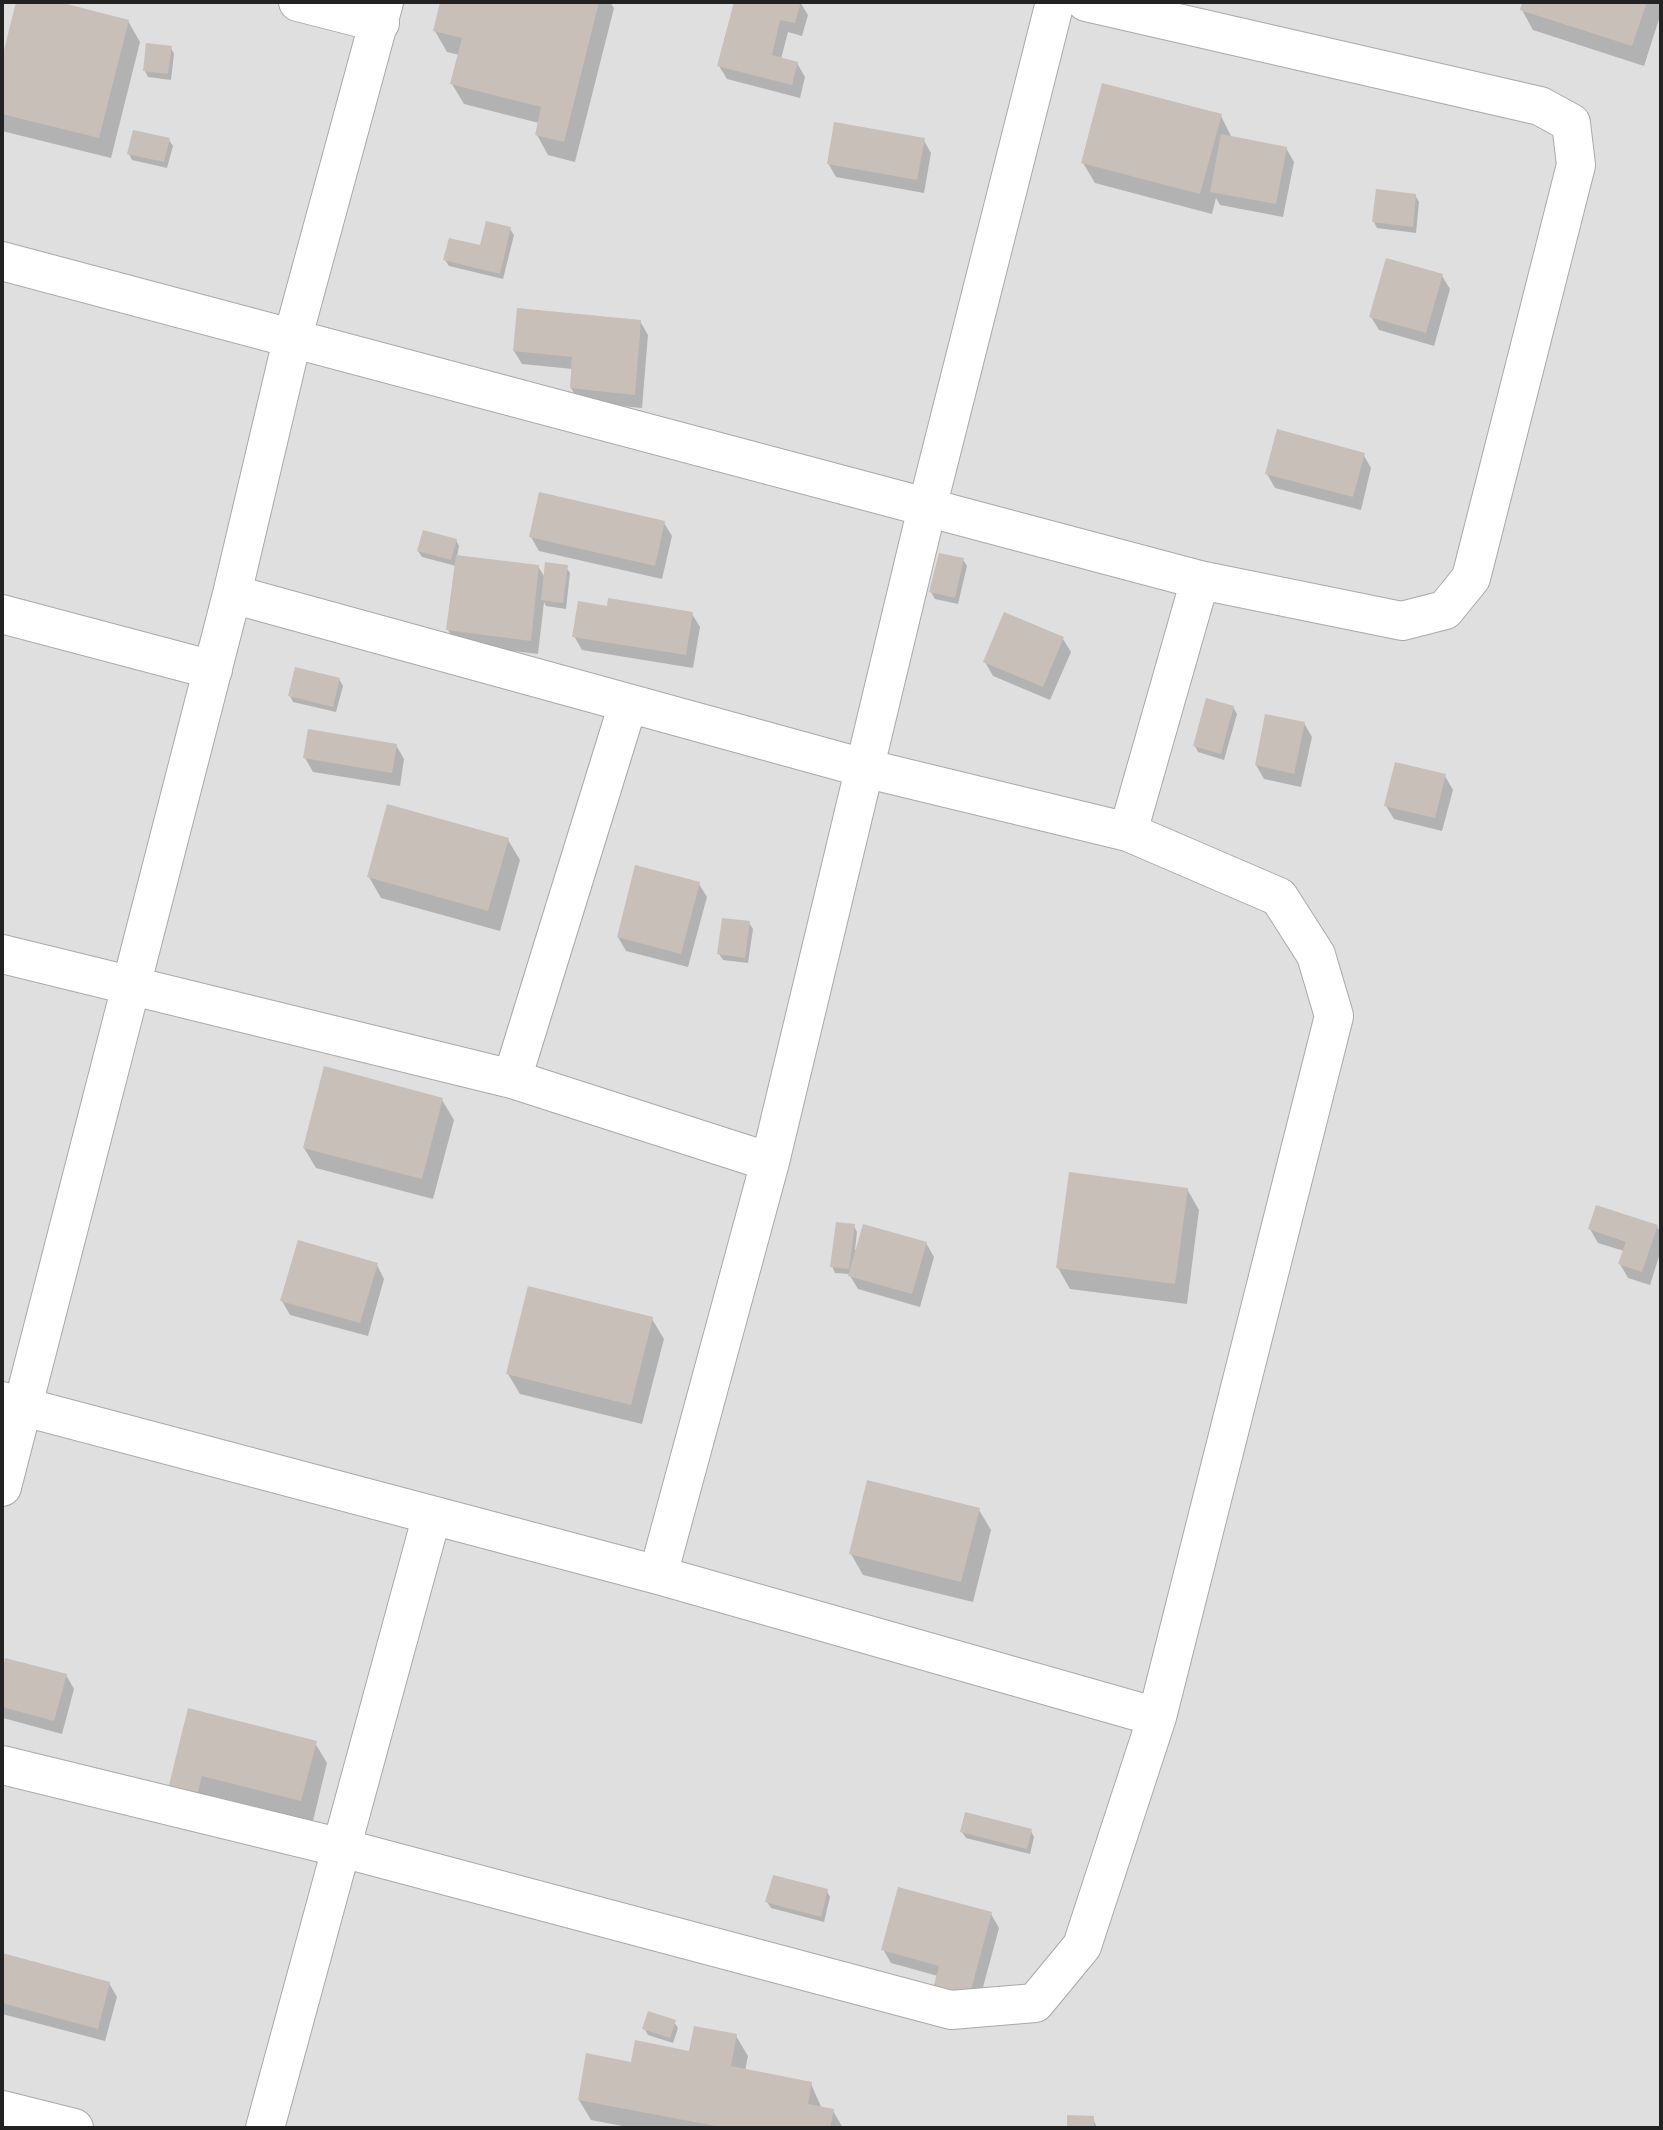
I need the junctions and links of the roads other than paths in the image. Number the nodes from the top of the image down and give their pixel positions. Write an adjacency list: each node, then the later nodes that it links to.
1 (298, 2): 4 (street)
2 (1055, 2): 7 (street)
3 (1086, 2): 8 (street)
4 (382, 12): 6 (street)
5 (2, 261): 6 (street)
6 (292, 340): 7 (street); 9 (street)
7 (927, 508): 8 (street); 13 (street)
8 (1200, 580): 14 (street)
9 (232, 594): 11 (street); 12 (street)
10 (2, 614): 11 (street)
11 (213, 670): 16 (street)
12 (628, 704): 13 (street); 17 (street)
13 (864, 768): 14 (street); 18 (street)
14 (1128, 832): 23 (street)
15 (2, 954): 16 (street)
16 (131, 984): 17 (street); 19 (street)
17 (512, 1079): 18 (street)
18 (769, 1162): 22 (street)
19 (12, 1404): 20 (street); 21 (street)
20 (2, 1487)
21 (432, 1515): 22 (street); 25 (street)
22 (658, 1575): 23 (street)
23 (1157, 1717): 25 (street)
24 (2, 1765): 25 (street)
25 (342, 1848): 28 (street)
26 (2, 2110): 27 (street)
27 (74, 2128)
28 (265, 2128)

